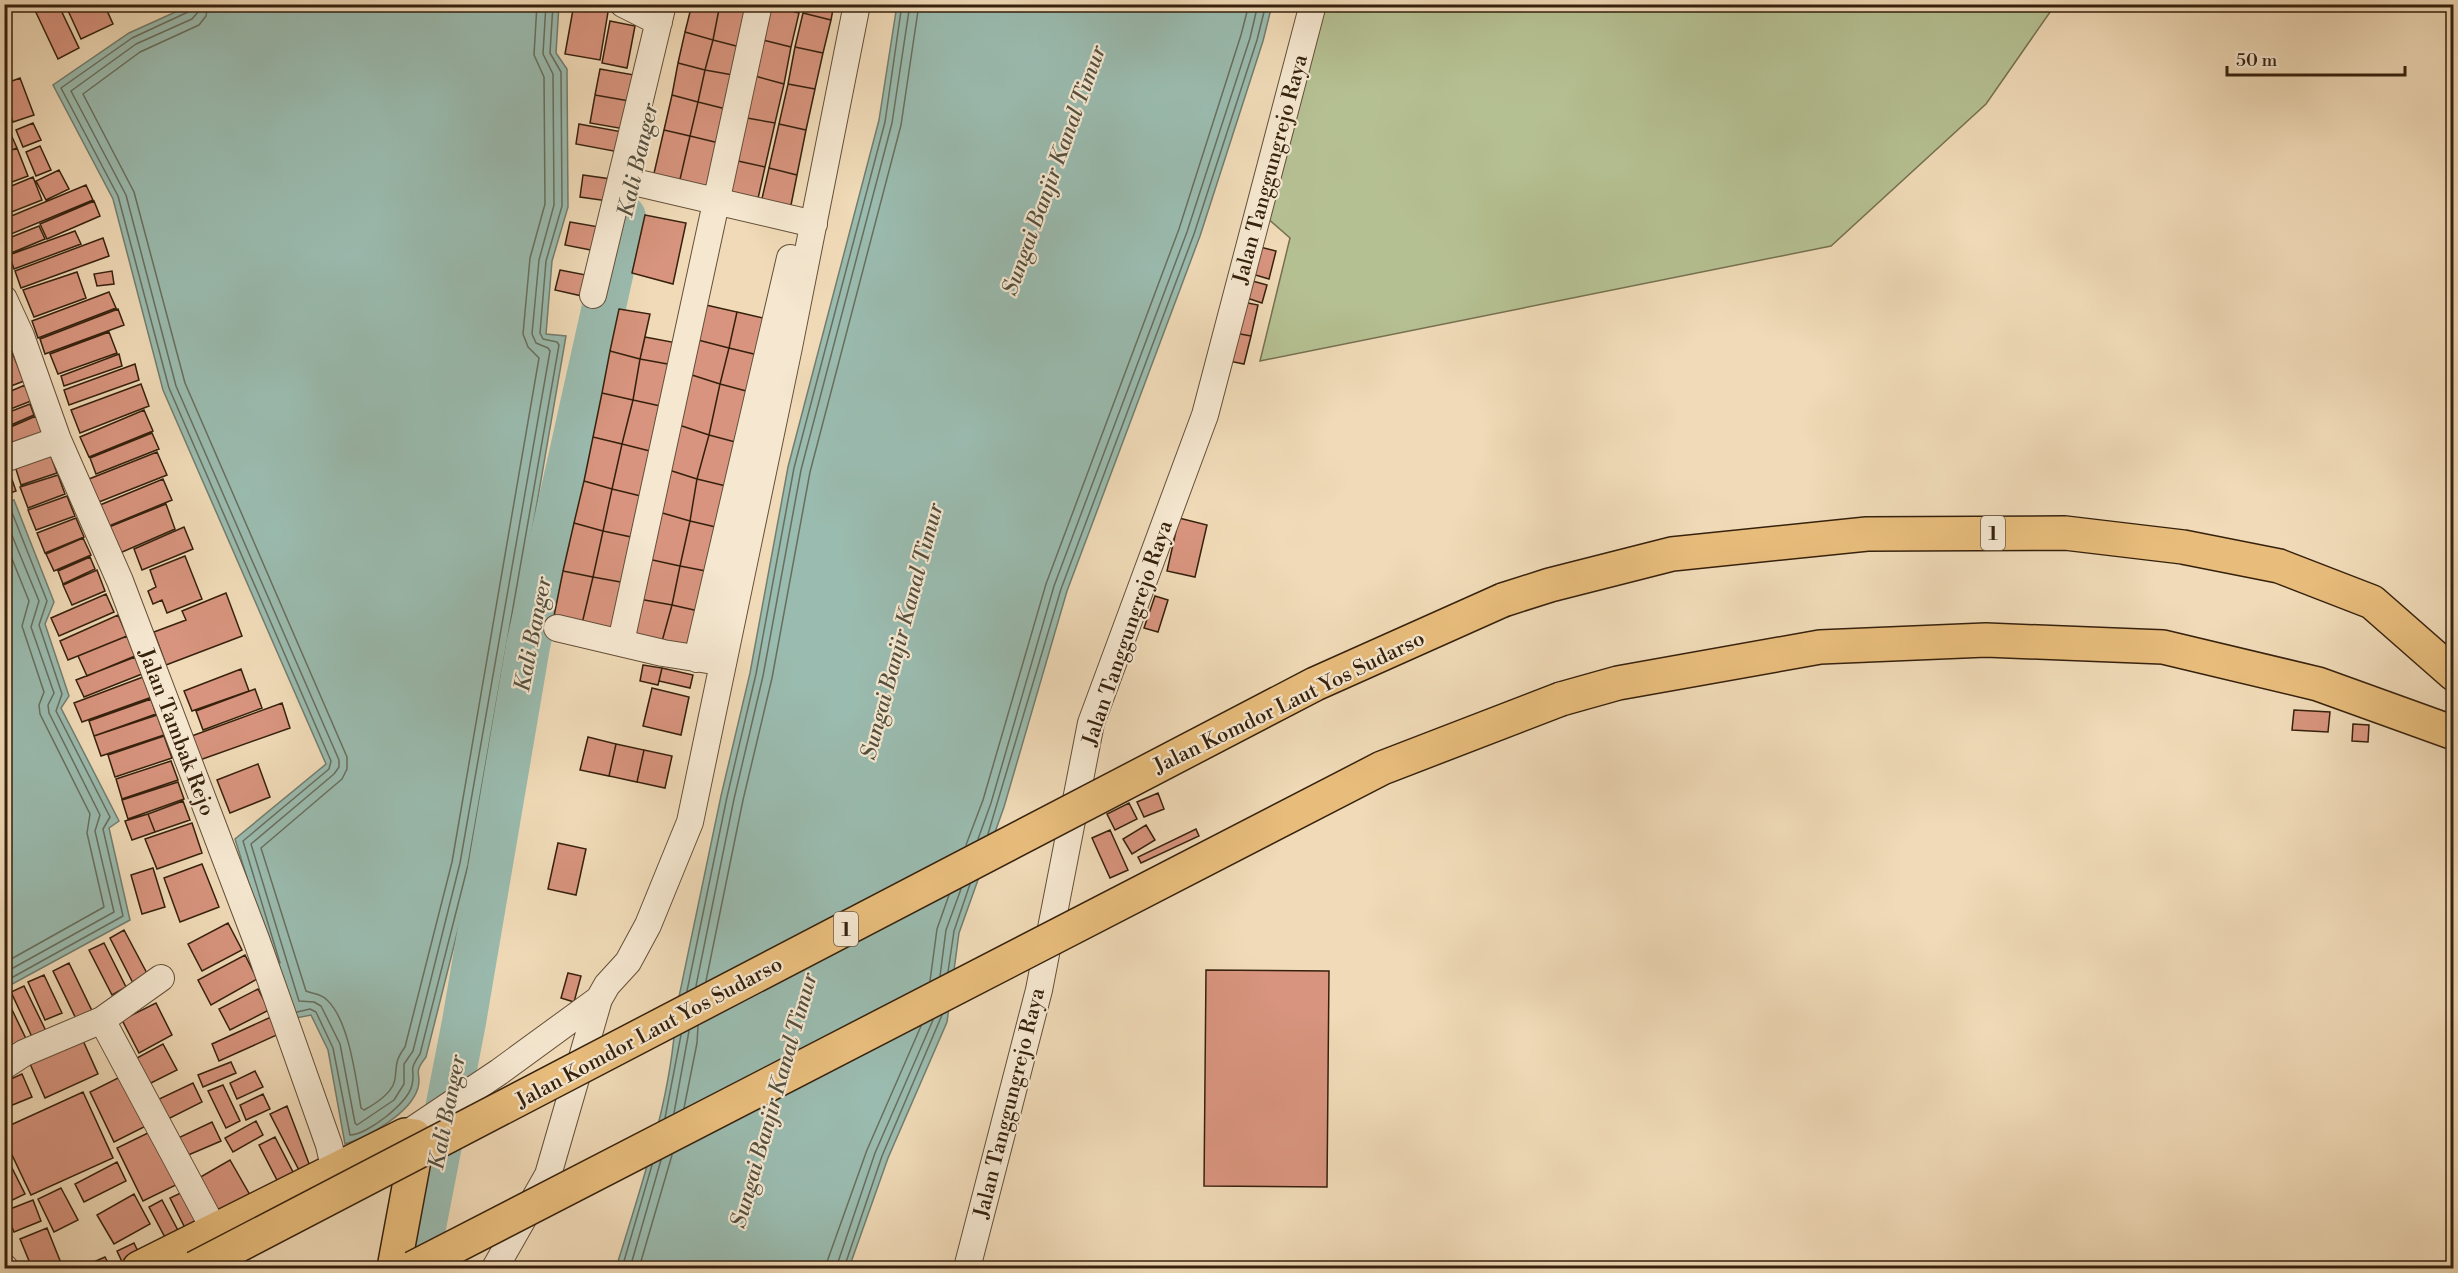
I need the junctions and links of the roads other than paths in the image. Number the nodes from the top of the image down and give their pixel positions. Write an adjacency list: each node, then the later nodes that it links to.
1 (623, 4): 6 (street)
2 (759, 4): 8 (street)
3 (841, 4): 9 (street)
4 (857, 4): 9 (street)
5 (1313, 4): 31 (street, Jalan Tanggungrejo Raya)
6 (661, 13): 7 (street)
7 (621, 179): 8 (street); 10 (street)
8 (717, 203): 9 (street); 15 (street)
9 (806, 223): 16 (street); 17 (street)
10 (593, 295)
11 (4, 299): 12 (street, Jalan Tambak Rejo)
12 (58, 440): 13 (street); 25 (street, Jalan Tambak Rejo)
13 (4, 459)
14 (557, 628): 15 (street)
15 (621, 642): 16 (street)
16 (697, 659): 17 (street)
17 (723, 663): 21 (street)
18 (2454, 674): 26 (highway, Jalan Komdor Laut Yos Sudarso / 1, bridge)
19 (2454, 733): 29 (highway, bridge)
20 (161, 978): 22 (street)
21 (599, 999): 24 (street); 30 (street)
22 (102, 1020): 23 (street); 26 (street)
23 (4, 1066)
24 (405, 1135): 25 (highway); 28 (highway)
25 (334, 1171): 26 (highway)
26 (199, 1253): 27 (highway)
27 (139, 1269)
28 (394, 1269)
29 (413, 1269)
30 (495, 1269)
31 (967, 1269)

